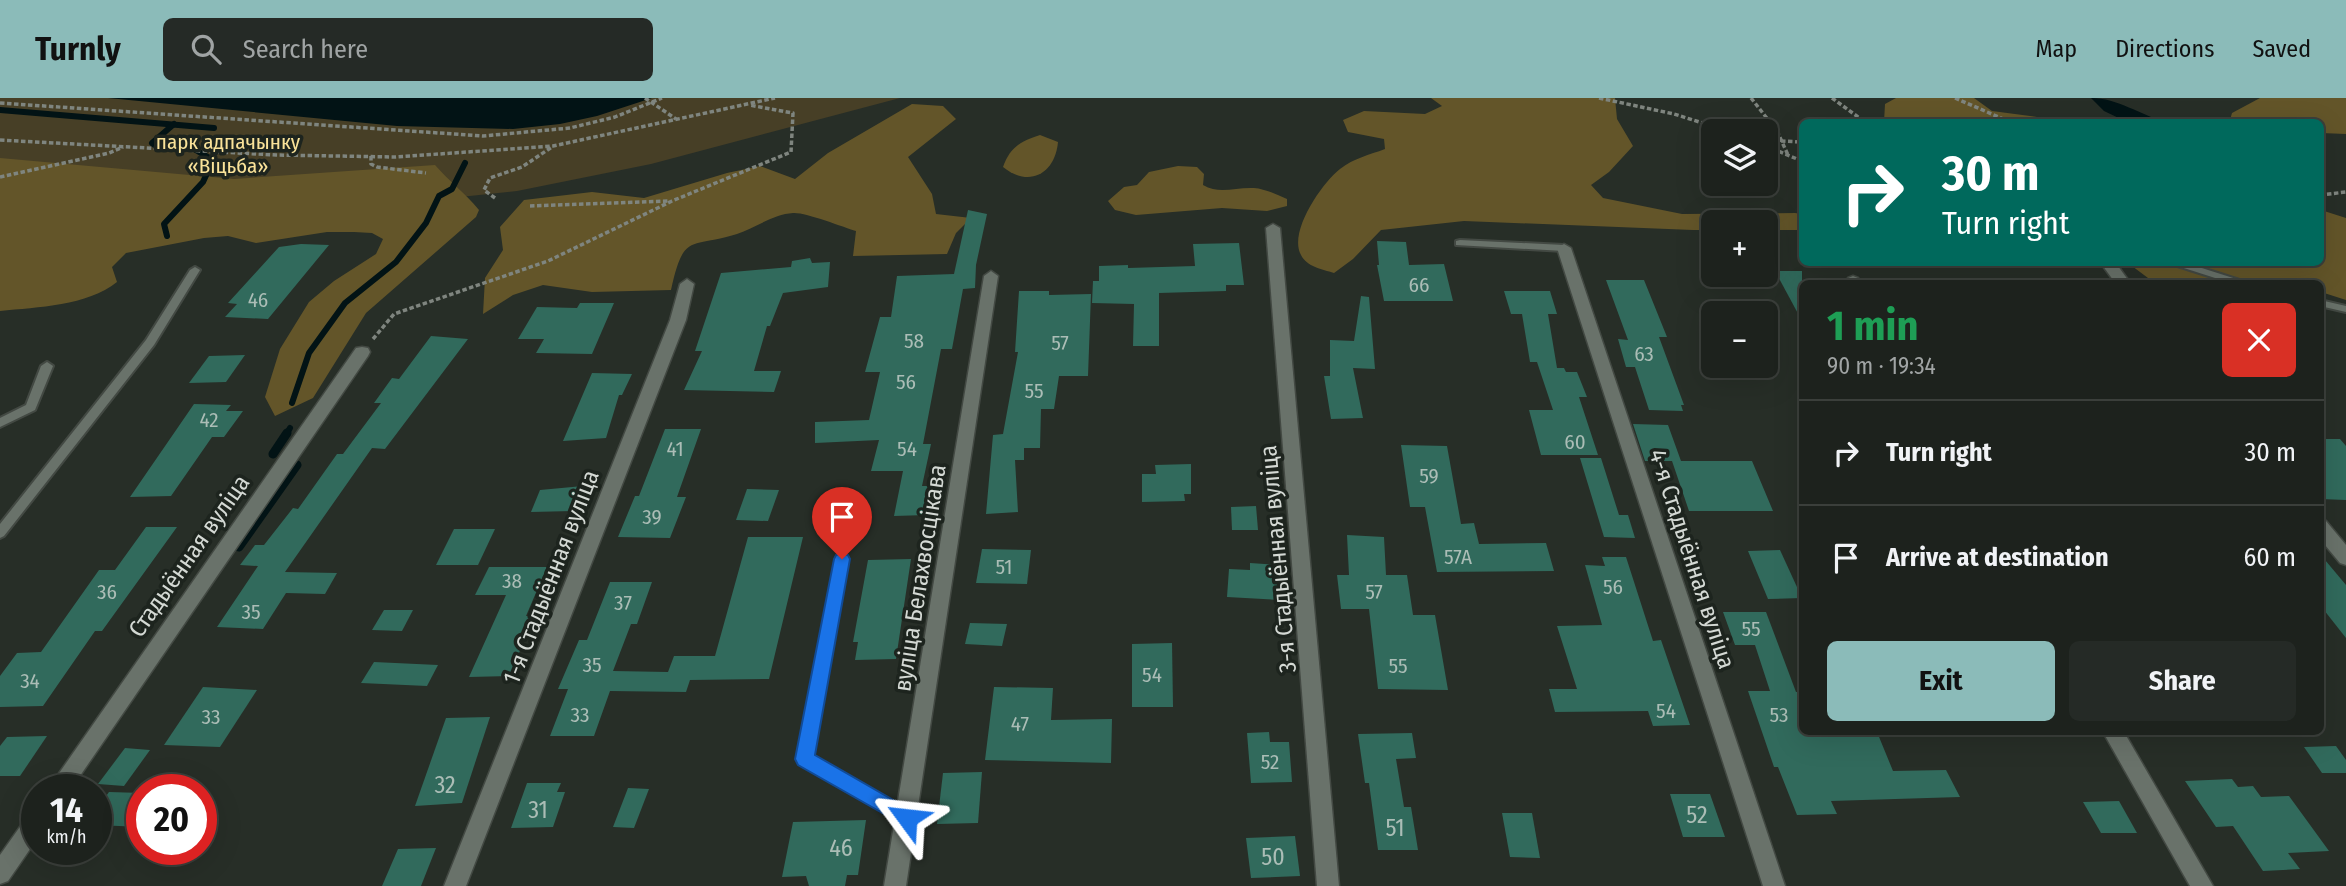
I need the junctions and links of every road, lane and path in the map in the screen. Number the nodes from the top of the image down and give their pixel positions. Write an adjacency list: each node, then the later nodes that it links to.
1 (645, 98): 8 (path)
2 (662, 98): 8 (path)
3 (775, 98): 10 (path)
4 (1599, 98): 14 (path)
5 (1751, 98): 16 (path)
6 (1832, 98): 12 (path)
7 (1955, 98): 13 (path)
8 (652, 102): 9 (path); 11 (path)
9 (0, 103)
10 (744, 104): 11 (path); 29 (path)
11 (677, 119): 18 (path)
12 (1861, 119)
13 (2003, 119)
14 (1701, 122)
15 (0, 140): 19 (path)
16 (1780, 141): 17 (path); 21 (path)
17 (1799, 142)
18 (553, 146): 22 (path); 28 (path)
19 (124, 147): 22 (path); 25 (path)
20 (1778, 151): 21 (path)
21 (1788, 155): 23 (path)
22 (371, 156): 24 (path)
23 (1799, 160)
24 (426, 173)
25 (0, 177)
26 (2346, 192): 27 (path)
27 (2324, 195)
28 (495, 198)
29 (672, 201): 30 (path); 43 (path)
30 (530, 206)
31 (1273, 228): 57 (street, 3-я Стадыённая вуліца)
32 (1461, 243): 33 (lane)
33 (1564, 248): 58 (street, 4-я Стадыённая вуліца)
34 (2110, 266): 38 (street)
35 (2185, 266): 39 (lane)
36 (195, 270): 47 (lane)
37 (991, 276): 52 (street, вуліца Белахвосцікава)
38 (2121, 280)
39 (2233, 280)
40 (687, 284): 55 (street, 1-я Стадыённая вуліца)
41 (2324, 304): 42 (lane)
42 (2346, 309)
43 (362, 352): 51 (street, Стадыённая вуліца)
44 (47, 366): 45 (lane)
45 (0, 423)
46 (2324, 531): 48 (street)
47 (0, 533)
48 (2346, 558)
49 (842, 559): 52 (lane)
50 (2115, 735): 59 (street)
51 (69, 774)
52 (907, 818): 56 (street, вуліца Белахвосцікава)
53 (21, 844): 54 (street)
54 (0, 874)
55 (455, 886)
56 (895, 886)
57 (1328, 886)
58 (1774, 886)
59 (2203, 886)

